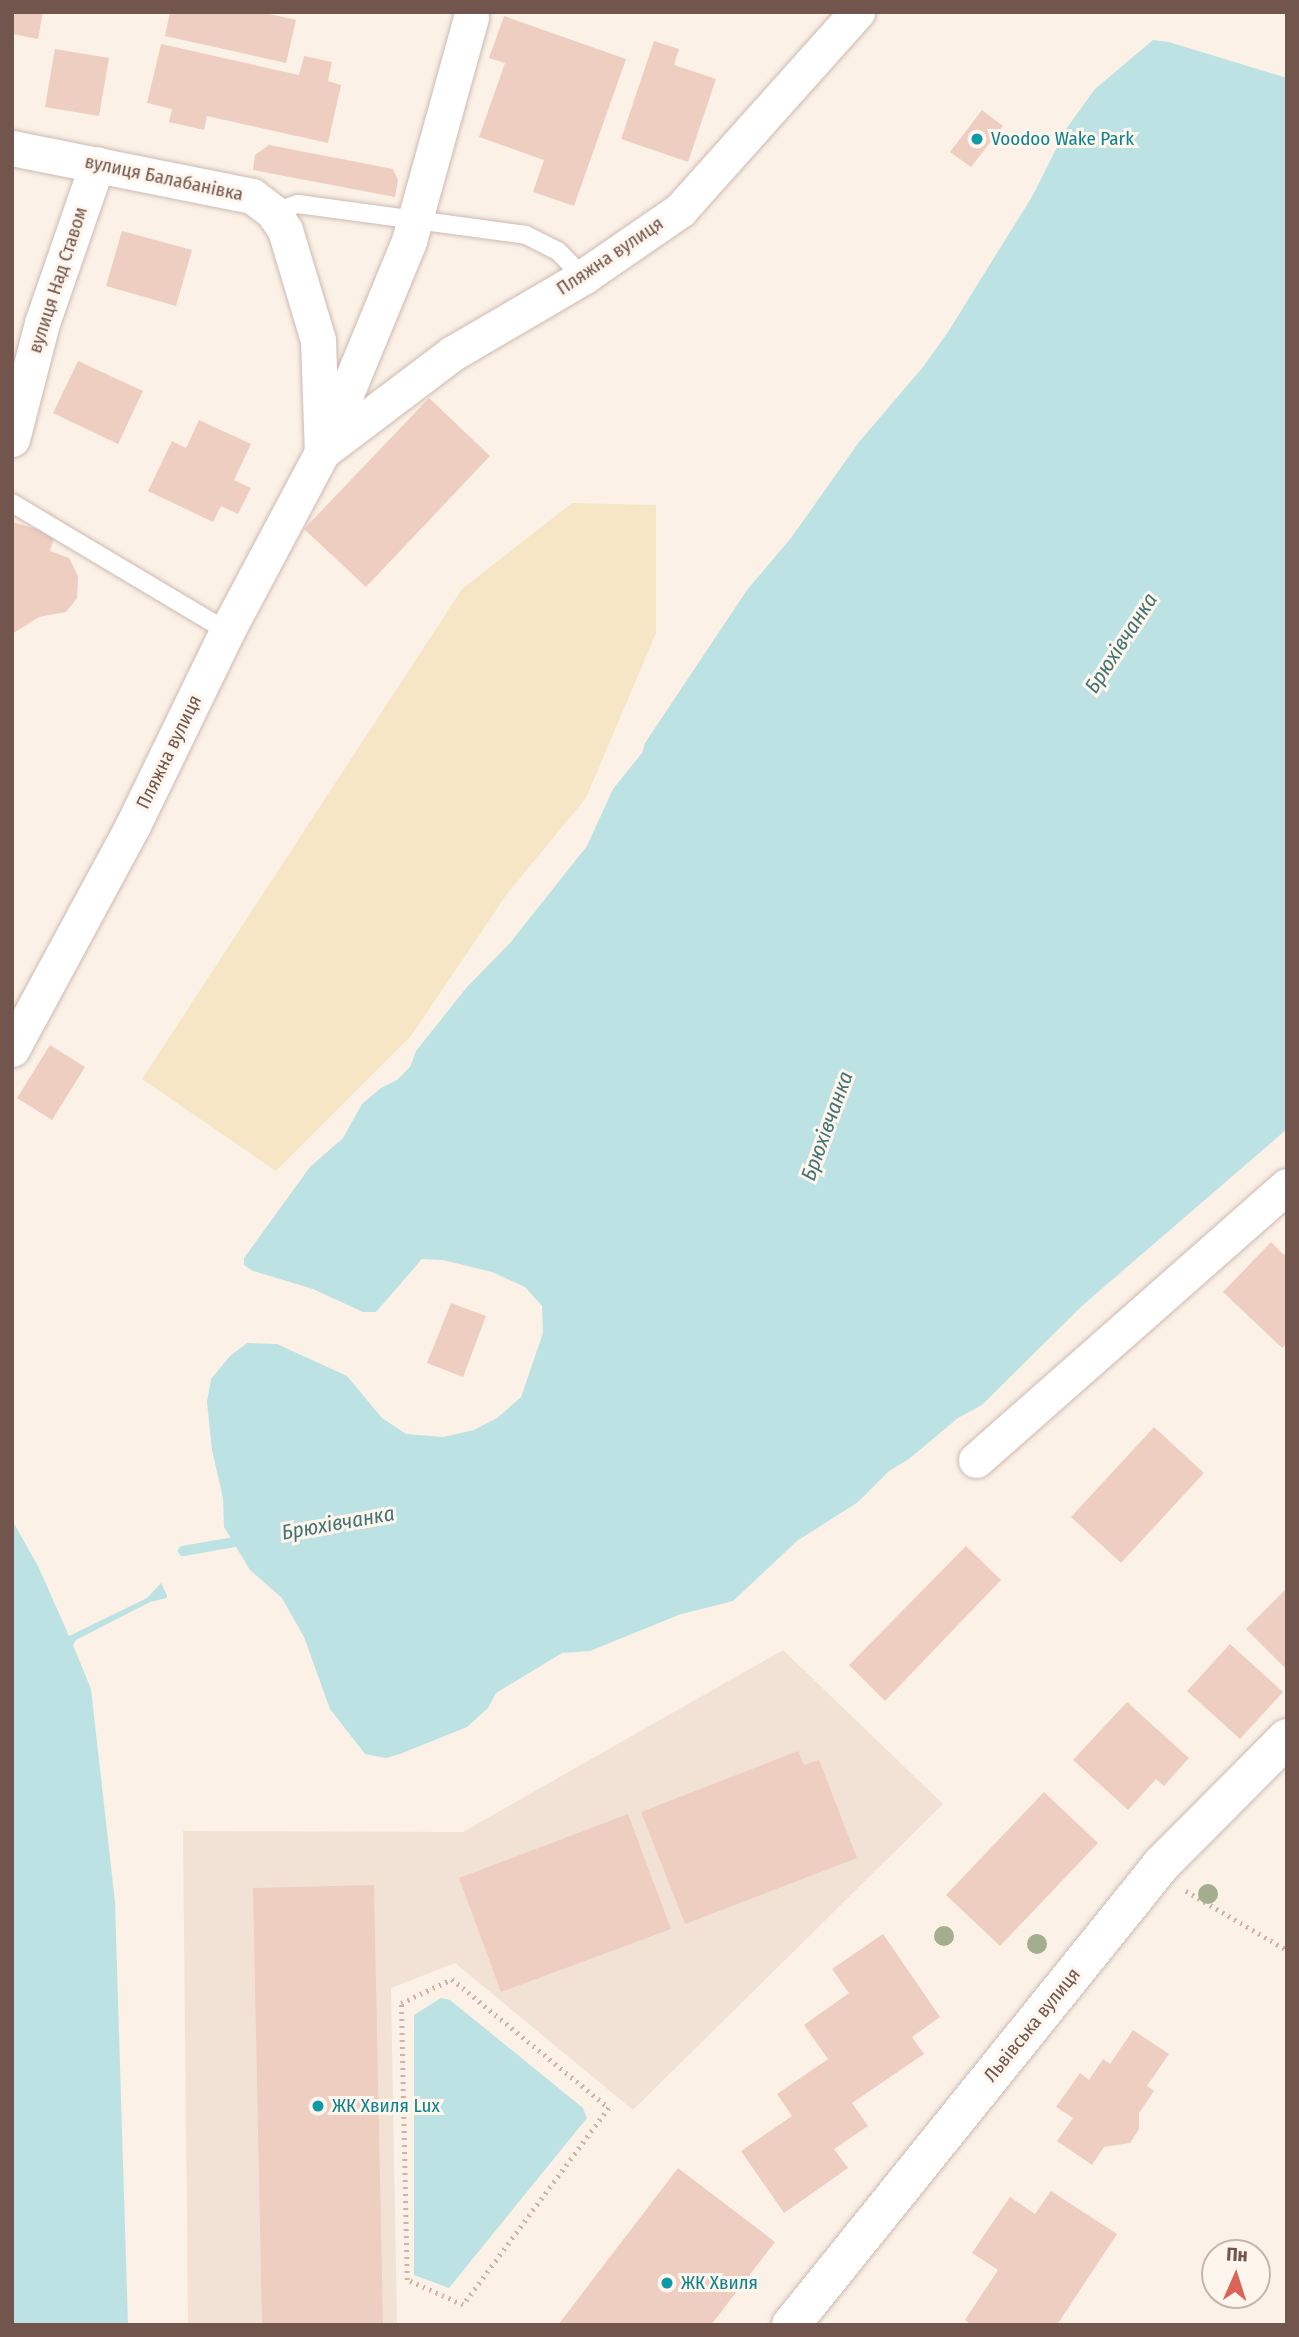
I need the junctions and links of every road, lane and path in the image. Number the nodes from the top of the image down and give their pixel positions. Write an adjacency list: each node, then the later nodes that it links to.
1 (858, 12): 7 (street, Пляжна вулиця)
2 (471, 17): 6 (street, Пляжна вулиця)
3 (12, 148): 4 (street, вулиця Балабанівка)
4 (97, 163): 5 (street, вулиця Балабанівка); 8 (street, вулиця Над Ставом)
5 (273, 212): 6 (lane); 9 (street)
6 (415, 219): 7 (lane); 9 (street, Пляжна вулиця)
7 (583, 276): 9 (street, Пляжна вулиця)
8 (12, 439)
9 (322, 453): 11 (street, Пляжна вулиця)
10 (12, 503): 11 (lane)
11 (227, 631): 12 (street, Пляжна вулиця)
12 (12, 1049)
13 (1287, 1185): 14 (street)
14 (976, 1460)
15 (1287, 1738): 19 (street, Львівська вулиця)
16 (1179, 1887): 17 (path)
17 (1287, 1950)
18 (407, 2280): 18 (path)
19 (792, 2325)

